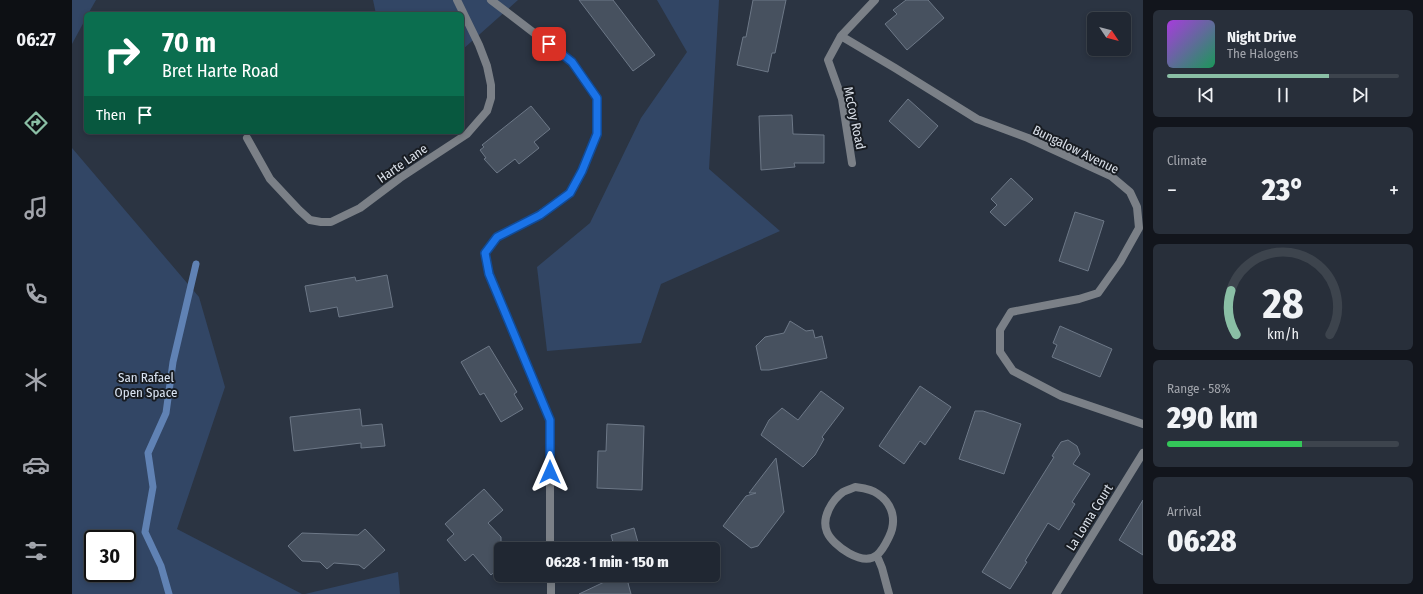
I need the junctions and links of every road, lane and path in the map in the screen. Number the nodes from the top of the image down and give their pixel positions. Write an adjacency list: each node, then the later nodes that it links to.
1 (458, 0): 4 (street, Harte Lane)
2 (491, 0): 11 (street)
3 (875, 0): 6 (street)
4 (464, 12)
5 (464, 13): 7 (street, Harte Lane)
6 (841, 36): 8 (street, McCoy Road); 9 (street, Bungalow Avenue)
7 (247, 138)
8 (852, 163)
9 (1143, 424)
10 (1143, 453): 16 (street, La Loma Court)
11 (550, 542)
12 (877, 556): 12 (street); 15 (street)
13 (550, 582): 14 (street)
14 (551, 594)
15 (889, 594)
16 (1056, 594)

